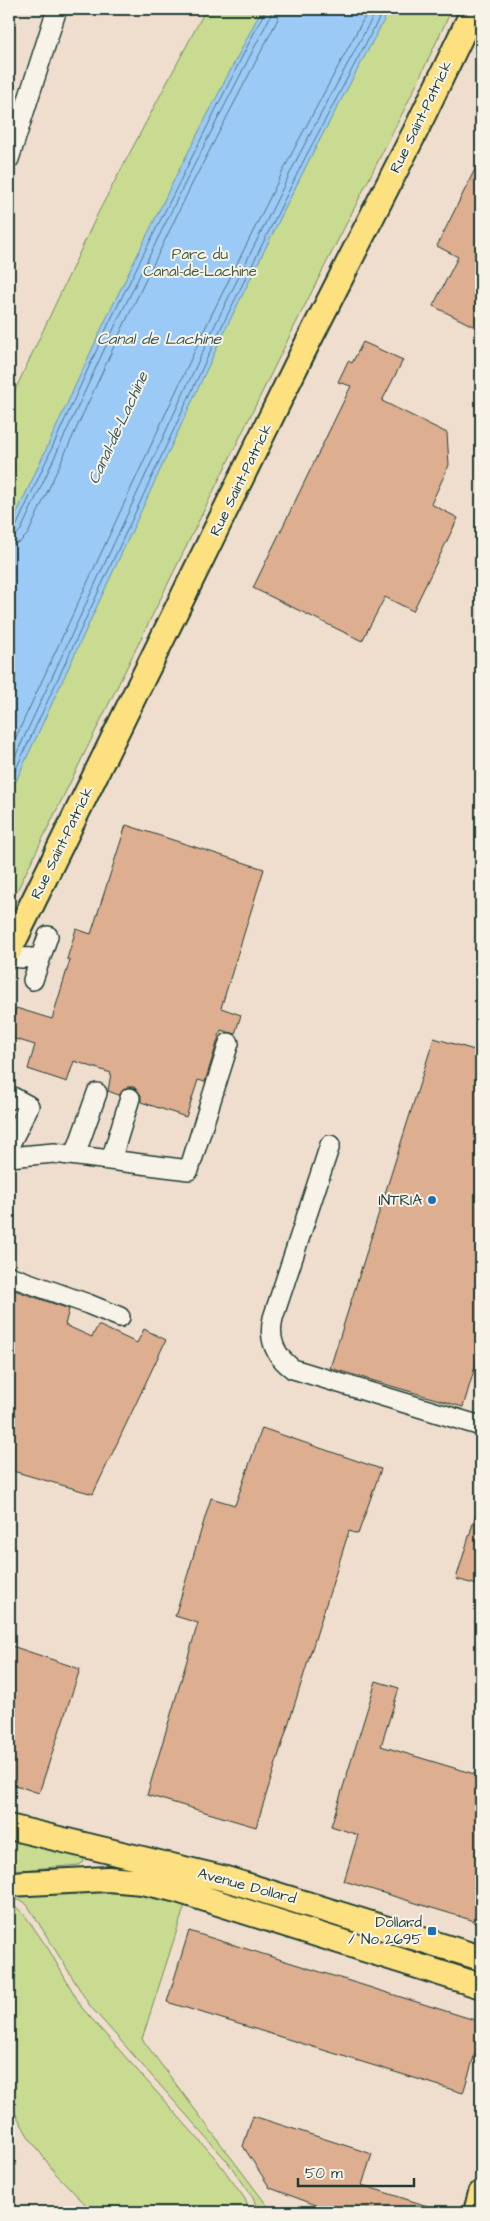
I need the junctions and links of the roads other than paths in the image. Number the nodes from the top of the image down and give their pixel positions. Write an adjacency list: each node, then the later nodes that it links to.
1 (57, 9): 3 (street)
2 (474, 9): 5 (main road, Rue Saint-Patrick)
3 (9, 159)
4 (48, 936): 7 (street)
5 (9, 951)
6 (9, 956): 7 (street)
7 (40, 959): 8 (street)
8 (33, 980)
9 (230, 1042): 17 (street)
10 (97, 1093): 15 (street)
11 (9, 1095): 14 (street)
12 (130, 1098): 17 (street)
13 (330, 1145): 20 (street)
14 (9, 1146)
15 (75, 1155): 16 (street); 17 (street)
16 (9, 1157)
17 (111, 1160)
18 (9, 1276): 19 (street)
19 (120, 1318)
20 (481, 1426)
21 (9, 1827): 23 (main road, Avenue Dollard)
22 (9, 1884): 24 (main road, Avenue Dollard)
23 (481, 1958)
24 (481, 1986)
25 (481, 2193): 26 (main road)
26 (476, 2212)

